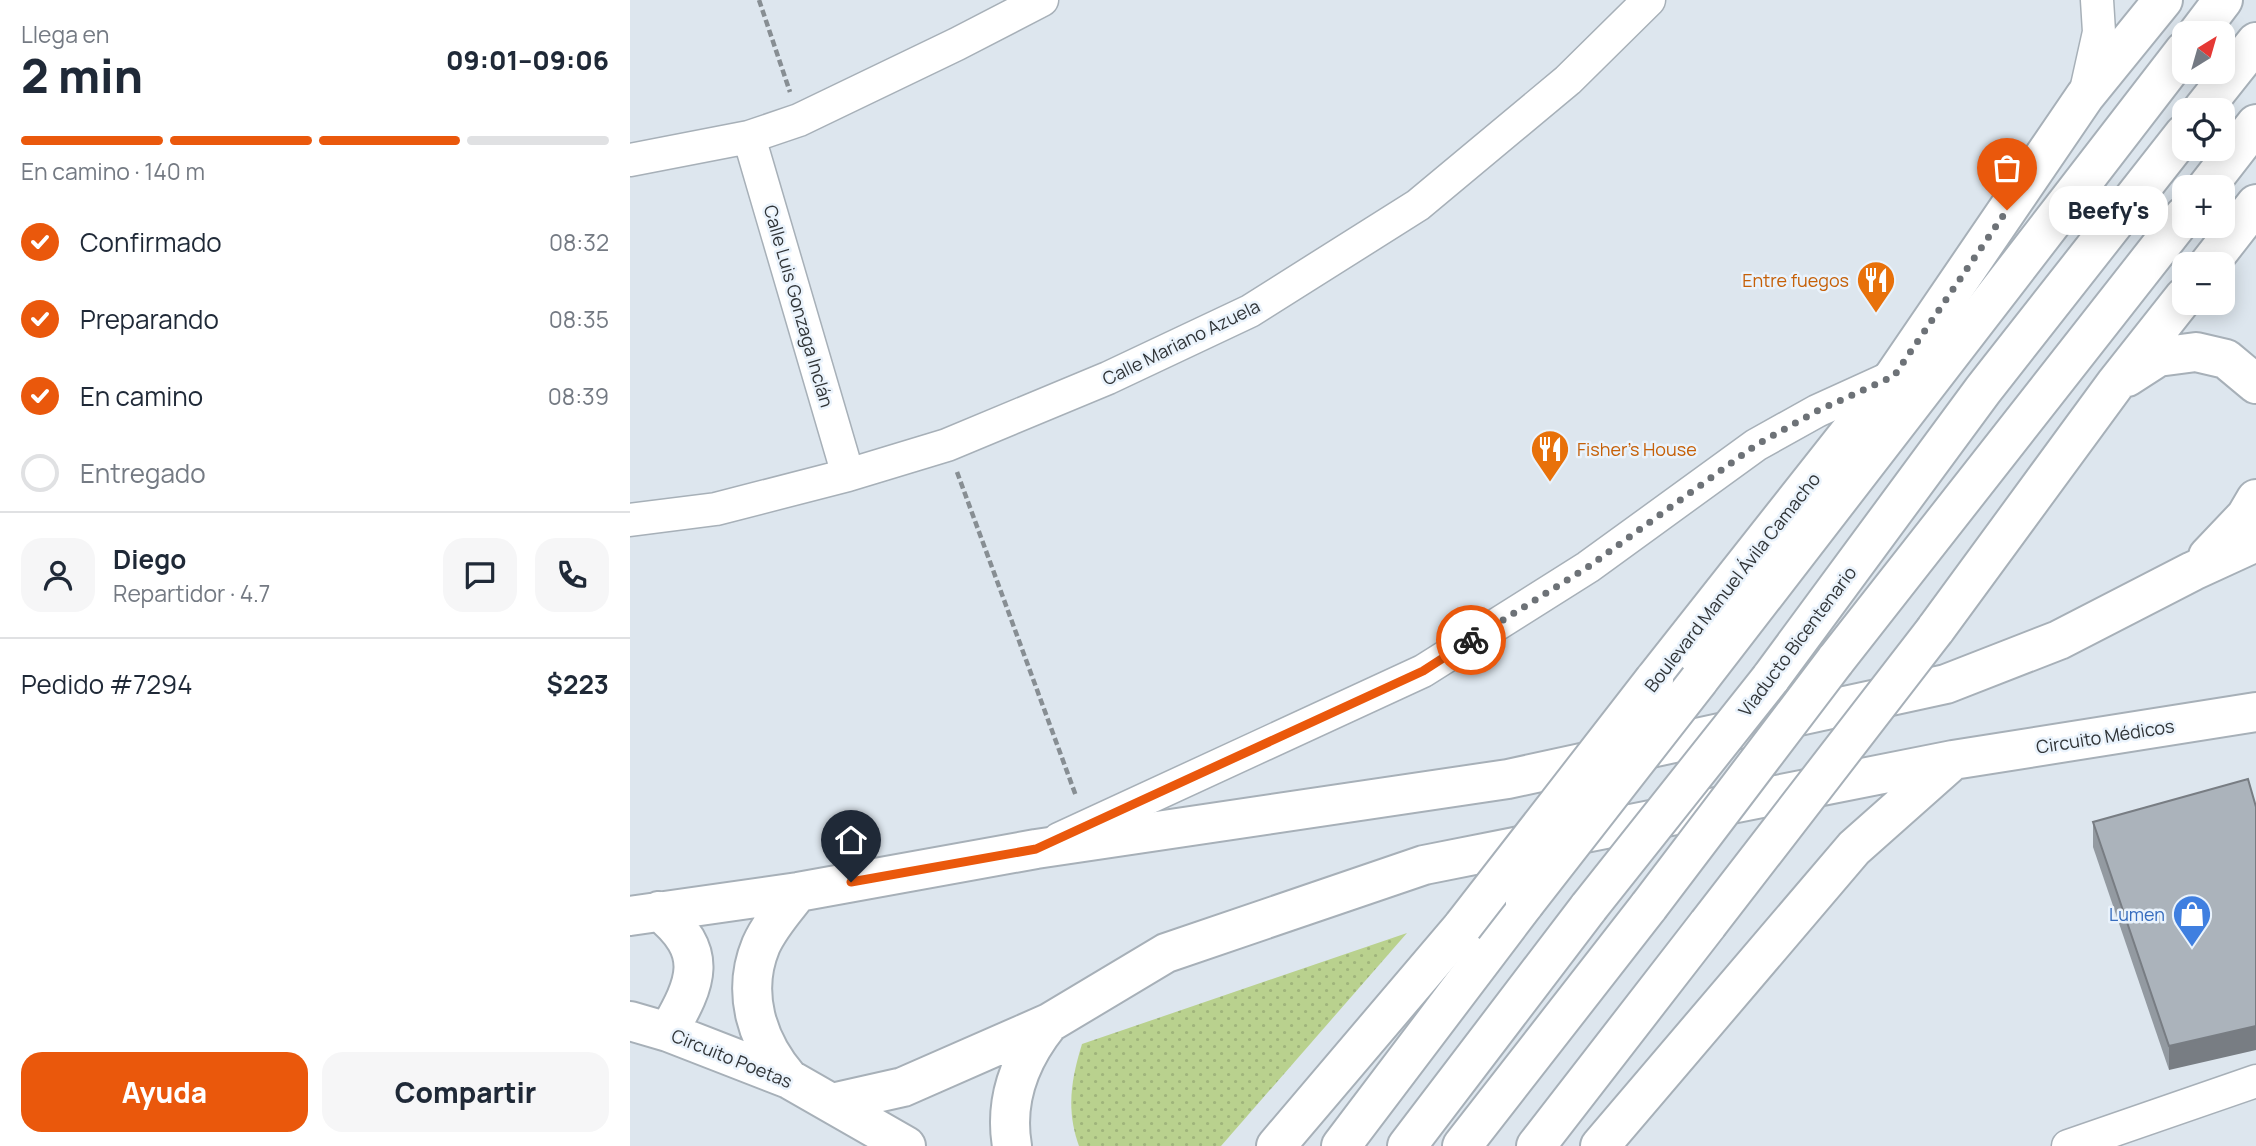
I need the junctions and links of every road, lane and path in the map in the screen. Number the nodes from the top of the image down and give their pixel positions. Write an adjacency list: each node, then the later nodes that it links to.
1 (759, 0): 12 (path)
2 (1042, 0): 12 (street)
3 (1648, 0): 25 (street, Calle Mariano Azuela)
4 (2096, 0): 10 (street)
5 (2163, 0): 10 (main road, Boulevard Manuel Ávila Camacho)
6 (2223, 0): 7 (main road)
7 (2207, 21)
8 (2256, 42): 11 (main road)
9 (2172, 67): 46 (main road, Boulevard Manuel Ávila Camacho, bridge)
10 (2085, 96): 22 (main road, Boulevard Manuel Ávila Camacho)
11 (2212, 98)
12 (799, 120): 14 (street)
13 (2256, 124): 17 (main road)
14 (750, 137): 16 (street); 26 (street, Calle Luis Gonzaga Inclán)
15 (2172, 149): 47 (main road, Viaducto Bicentenario, bridge)
16 (630, 160)
17 (2216, 175)
18 (2256, 204): 20 (main road)
19 (2172, 231): 48 (main road, bridge)
20 (2218, 252)
21 (2172, 312): 23 (main road)
22 (1894, 376): 33 (street); 45 (main road, Boulevard Manuel Ávila Camacho, bridge)
23 (2116, 383): 24 (main road); 49 (main road, bridge)
24 (2256, 384)
25 (947, 445): 26 (street, Calle Mariano Azuela); 33 (path)
26 (848, 475): 28 (street, Calle Mariano Azuela)
27 (2256, 499): 30 (main road)
28 (630, 520)
29 (2256, 542): 30 (main road)
30 (2193, 571): 34 (main road)
31 (2256, 712): 32 (main road, Circuito Médicos)
32 (1953, 760): 38 (main road, Circuito Médicos); 50 (main road)
33 (1087, 826): 34 (street)
34 (1036, 849): 35 (main road)
35 (798, 892): 36 (main road); 40 (main road)
36 (644, 913): 39 (main road)
37 (630, 1021): 39 (main road, Circuito Poetas)
38 (1049, 1023): 42 (main road, Circuito Médicos); 44 (main road)
39 (668, 1032): 40 (main road, Circuito Poetas)
40 (789, 1079): 42 (main road, Circuito Poetas)
41 (2256, 1082): 51 (street)
42 (832, 1103): 43 (main road, Circuito Poetas)
43 (906, 1146)
44 (1012, 1146)
45 (1276, 1146)
46 (1341, 1146)
47 (1407, 1146)
48 (1462, 1146)
49 (1536, 1146)
50 (1600, 1146)
51 (2067, 1146)

